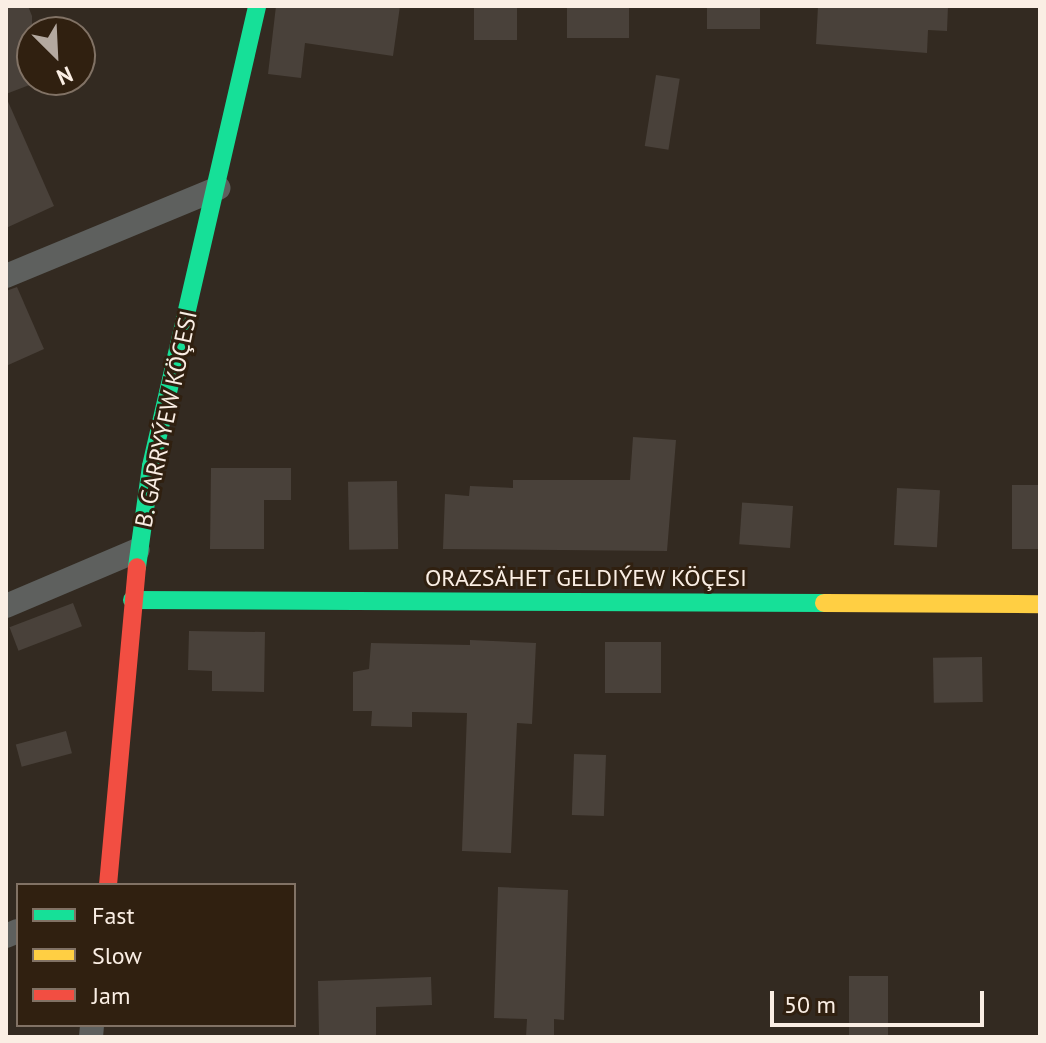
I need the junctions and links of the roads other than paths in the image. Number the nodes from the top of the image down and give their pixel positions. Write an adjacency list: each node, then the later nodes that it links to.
1 (257, 6): 2 (street, B. GARRYÝEW KÖÇESI)
2 (218, 188): 3 (street); 4 (street, B. GARRYÝEW KÖÇESI)
3 (6, 276)
4 (138, 550): 5 (street, B. GARRYÝEW KÖÇESI); 7 (street)
5 (132, 600): 6 (street, ORAZSÄHET GELDIÝEW KÖÇESI); 8 (street, B. GARRYÝEW KÖÇESI)
6 (1040, 604)
7 (6, 606)
8 (108, 883)

